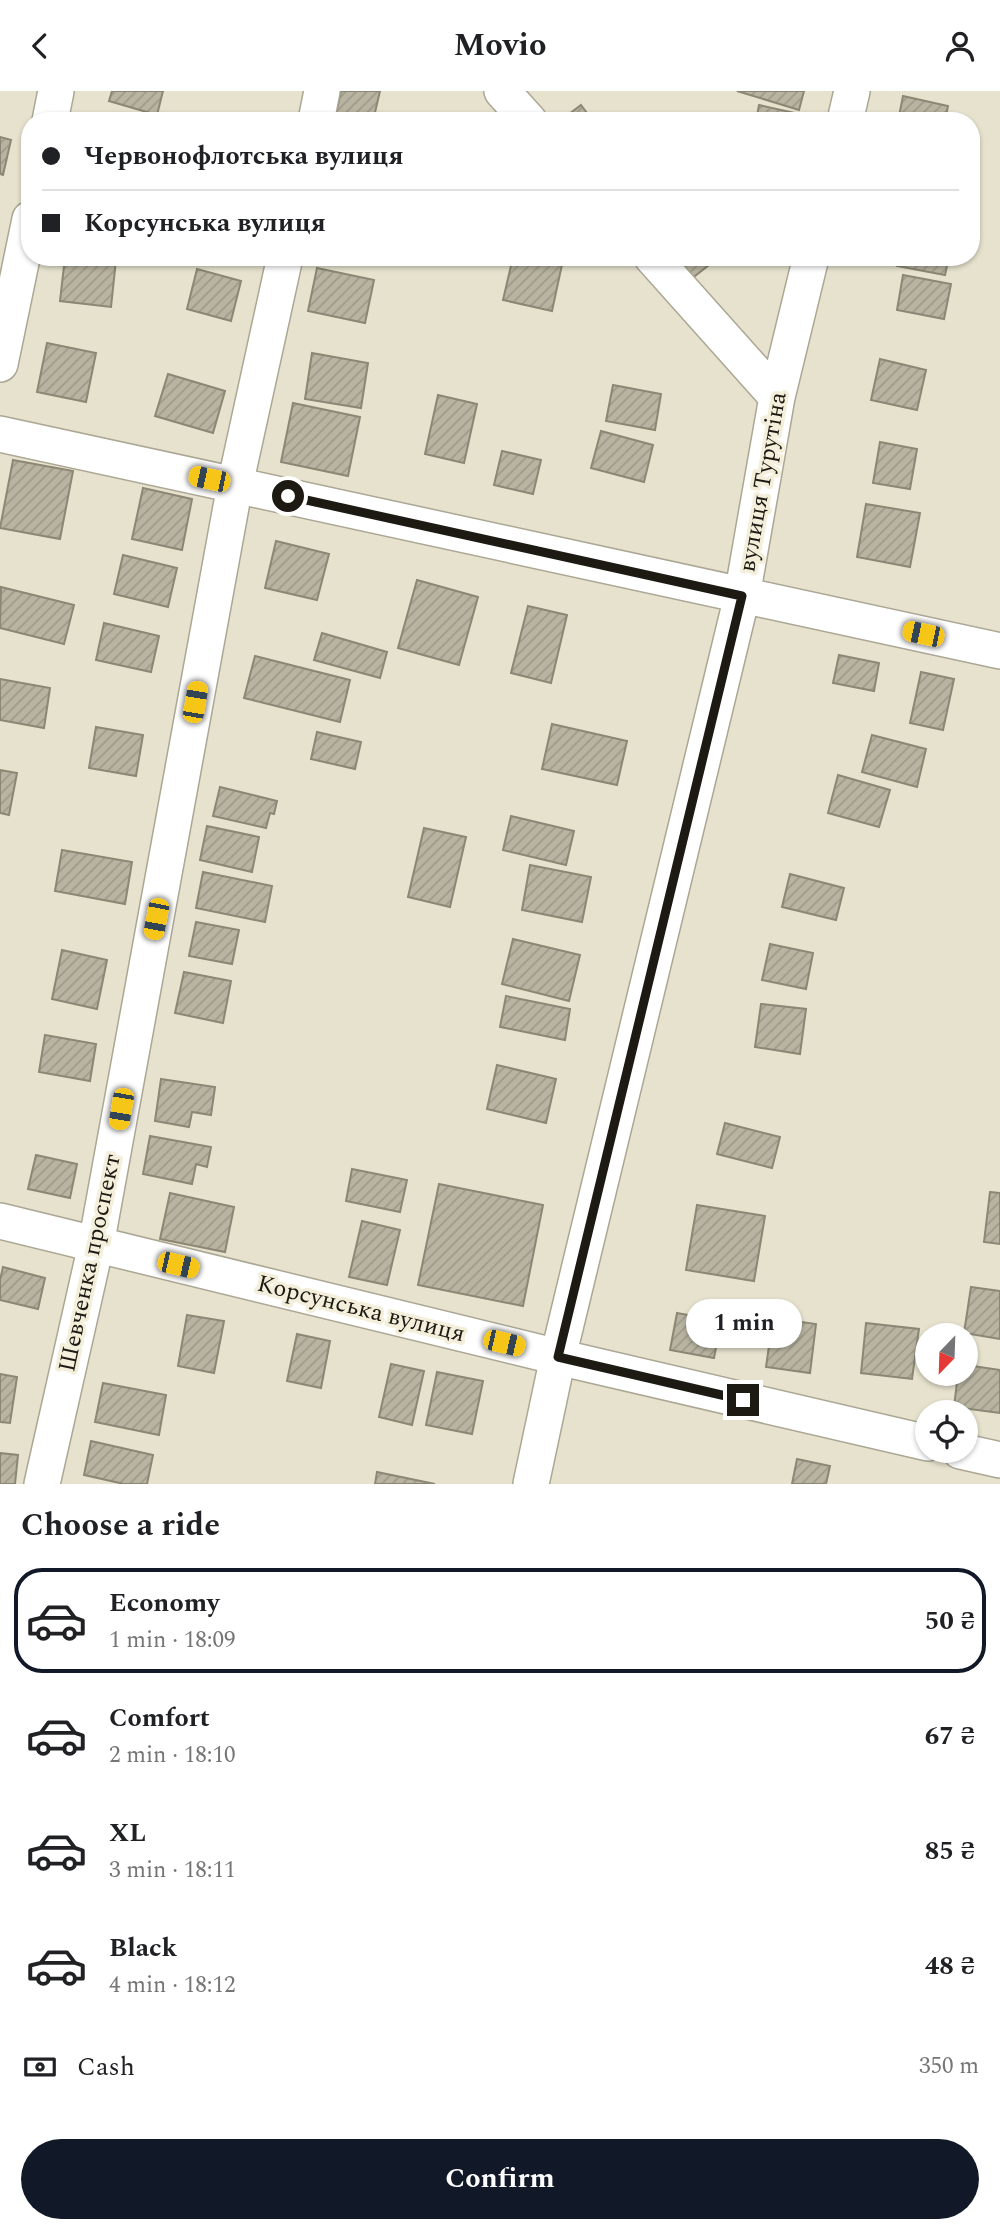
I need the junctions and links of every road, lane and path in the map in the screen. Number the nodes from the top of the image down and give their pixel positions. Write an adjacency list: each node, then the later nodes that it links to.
1 (56, 91): 5 (street)
2 (322, 91): 6 (street)
3 (502, 91): 7 (street)
4 (852, 91): 8 (street)
5 (52, 112)
6 (318, 112)
7 (521, 112)
8 (847, 112)
9 (21, 262): 13 (street)
10 (283, 266): 16 (street, Шевченка проспект)
11 (660, 266): 14 (street)
12 (809, 266): 14 (street, вулиця Турутіна)
13 (0, 363)
14 (777, 397): 17 (street, вулиця Турутіна)
15 (0, 434): 16 (street)
16 (235, 485): 17 (street); 20 (street, Шевченка проспект)
17 (742, 596): 18 (street); 21 (street, вулиця Турутіна)
18 (1000, 651)
19 (0, 1221): 20 (street, Корсунська вулиця)
20 (96, 1245): 21 (street, Корсунська вулиця); 25 (street, Шевченка проспект)
21 (558, 1357): 22 (street, Корсунська вулиця); 26 (street, вулиця Турутіна)
22 (915, 1440)
23 (978, 1455): 24 (street)
24 (1000, 1460)
25 (43, 1484)
26 (531, 1484)

